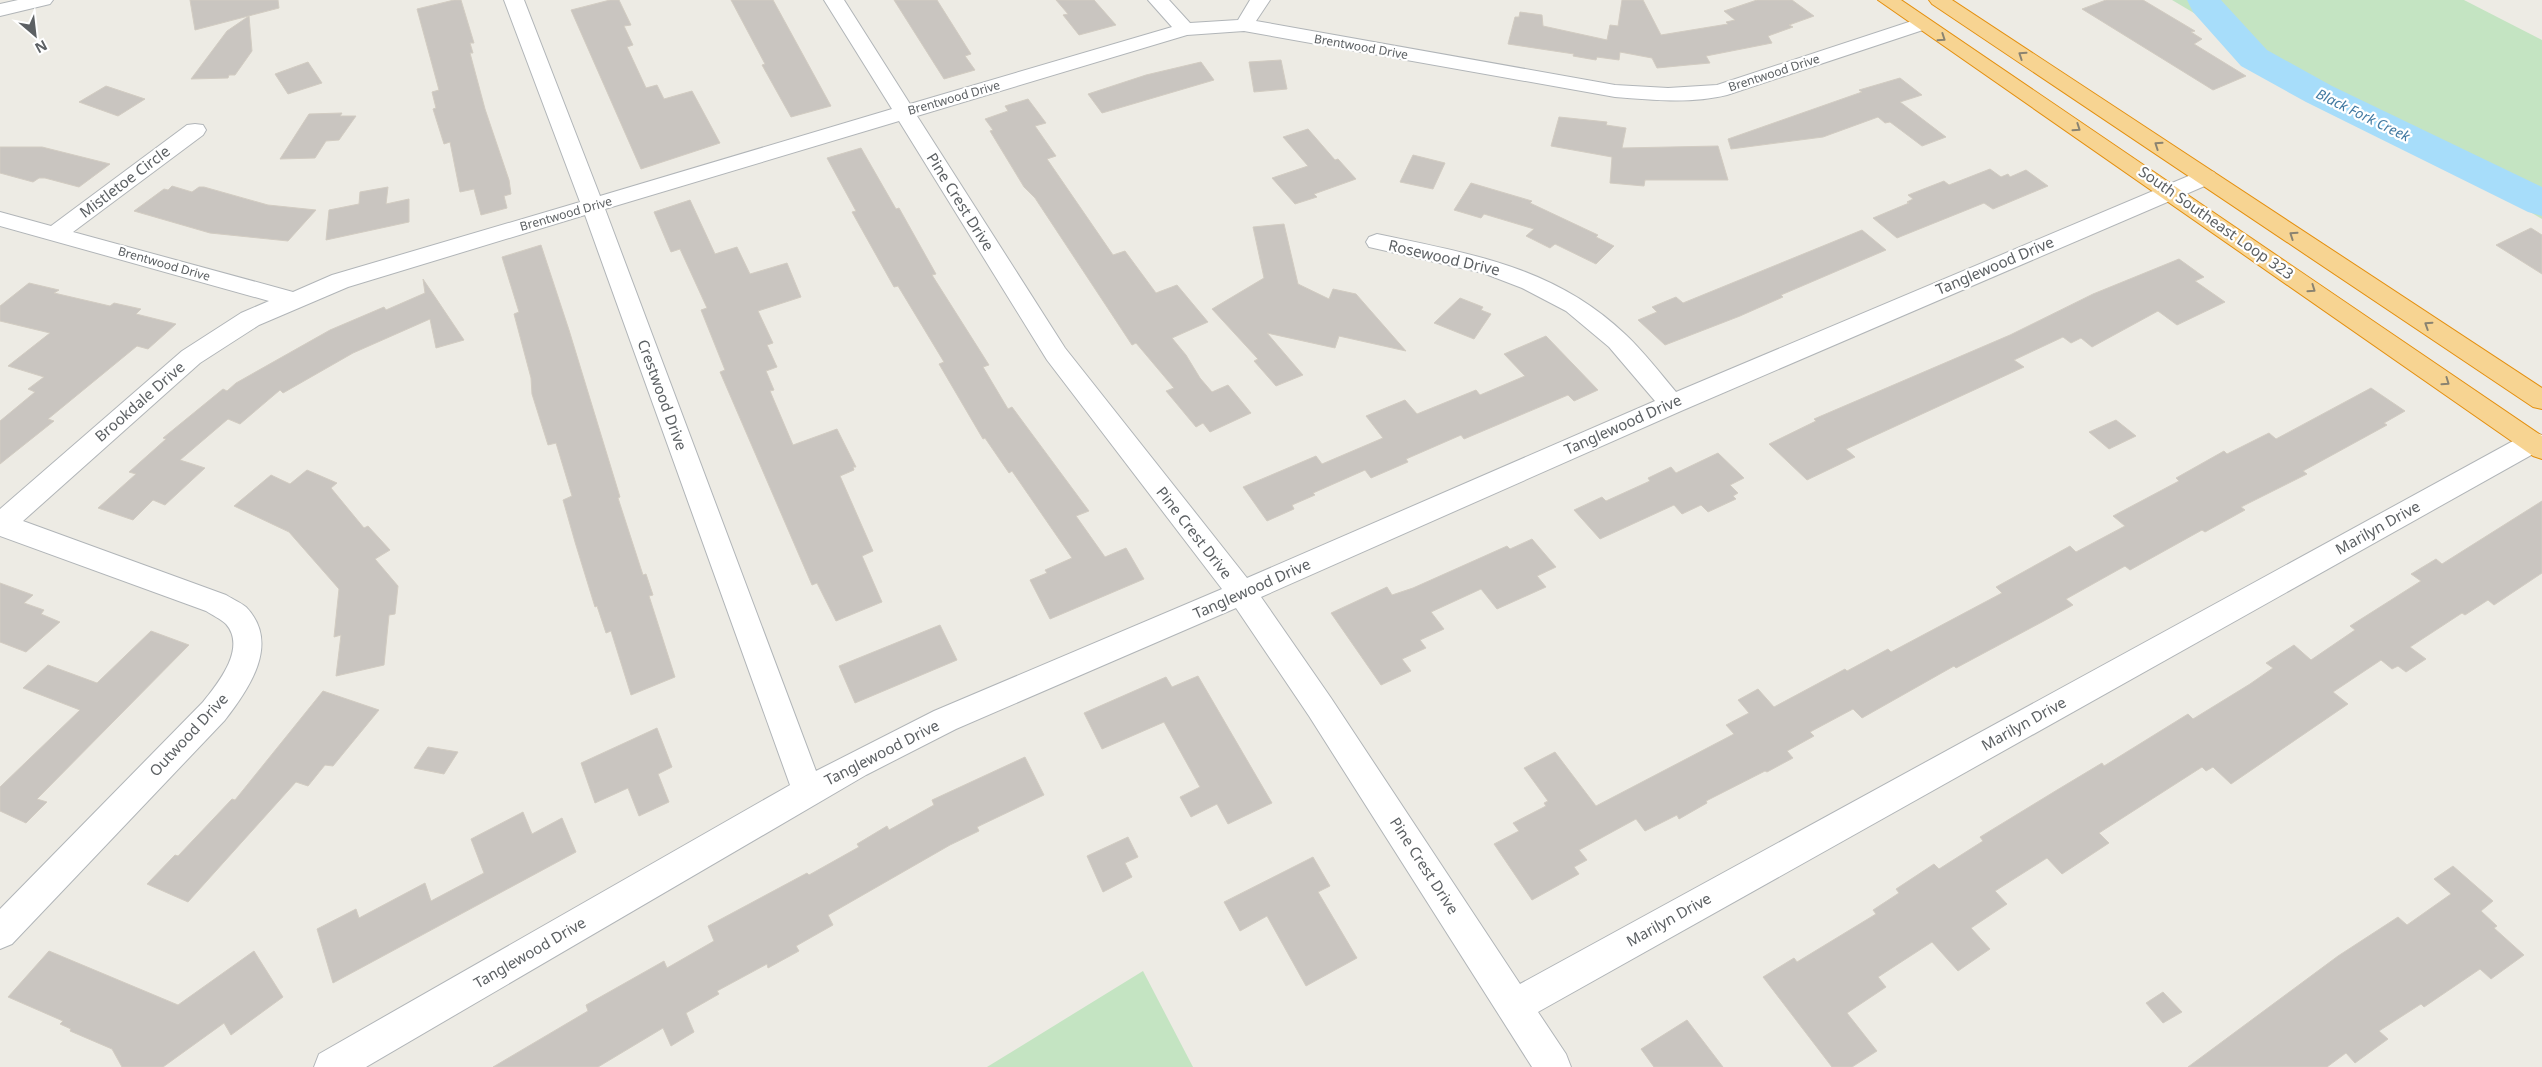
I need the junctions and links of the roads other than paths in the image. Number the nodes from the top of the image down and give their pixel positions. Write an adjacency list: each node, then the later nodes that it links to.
1 (43, 0): 8 (street)
2 (514, 0): 16 (street, Crestwood Drive)
3 (834, 0): 12 (street, Pine Crest Drive)
4 (1158, 0): 11 (street)
5 (1260, 0): 10 (street)
6 (1888, 0): 9 (highway, South Southeast Loop 323)
7 (1939, 0): 14 (highway, South Southeast Loop 323, one-way to 7)
8 (0, 10)
9 (1922, 24): 10 (street, Brentwood Drive); 15 (highway, South Southeast Loop 323, one-way to 15)
10 (1244, 25): 11 (street, Brentwood Drive)
11 (1185, 30): 12 (street, Brentwood Drive)
12 (904, 113): 16 (street, Brentwood Drive); 25 (street, Pine Crest Drive)
13 (195, 130): 18 (street, Mistletoe Circle)
14 (2206, 177): 15 (street, Tanglewood Drive); 21 (highway, South Southeast Loop 323, one-way to 14)
15 (2171, 192): 22 (street, Tanglewood Drive); 23 (highway, South Southeast Loop 323, one-way to 23)
16 (593, 207): 20 (street, Brentwood Drive); 26 (street, Crestwood Drive)
17 (0, 219): 18 (street, Brentwood Drive)
18 (56, 234): 20 (street, Brentwood Drive)
19 (1377, 242): 22 (street, Rosewood Drive)
20 (294, 300): 24 (street, Brookdale Drive)
21 (2542, 400)
22 (1672, 404): 25 (street, Tanglewood Drive)
23 (2537, 445): 28 (street, Marilyn Drive)
24 (1, 525): 27 (street, Outwood Drive)
25 (1242, 593): 26 (street, Tanglewood Drive); 28 (street, Pine Crest Drive)
26 (808, 792): 29 (street, Tanglewood Drive)
27 (0, 933)
28 (1515, 1006): 30 (street, Pine Crest Drive)
29 (332, 1067)
30 (1553, 1067)

